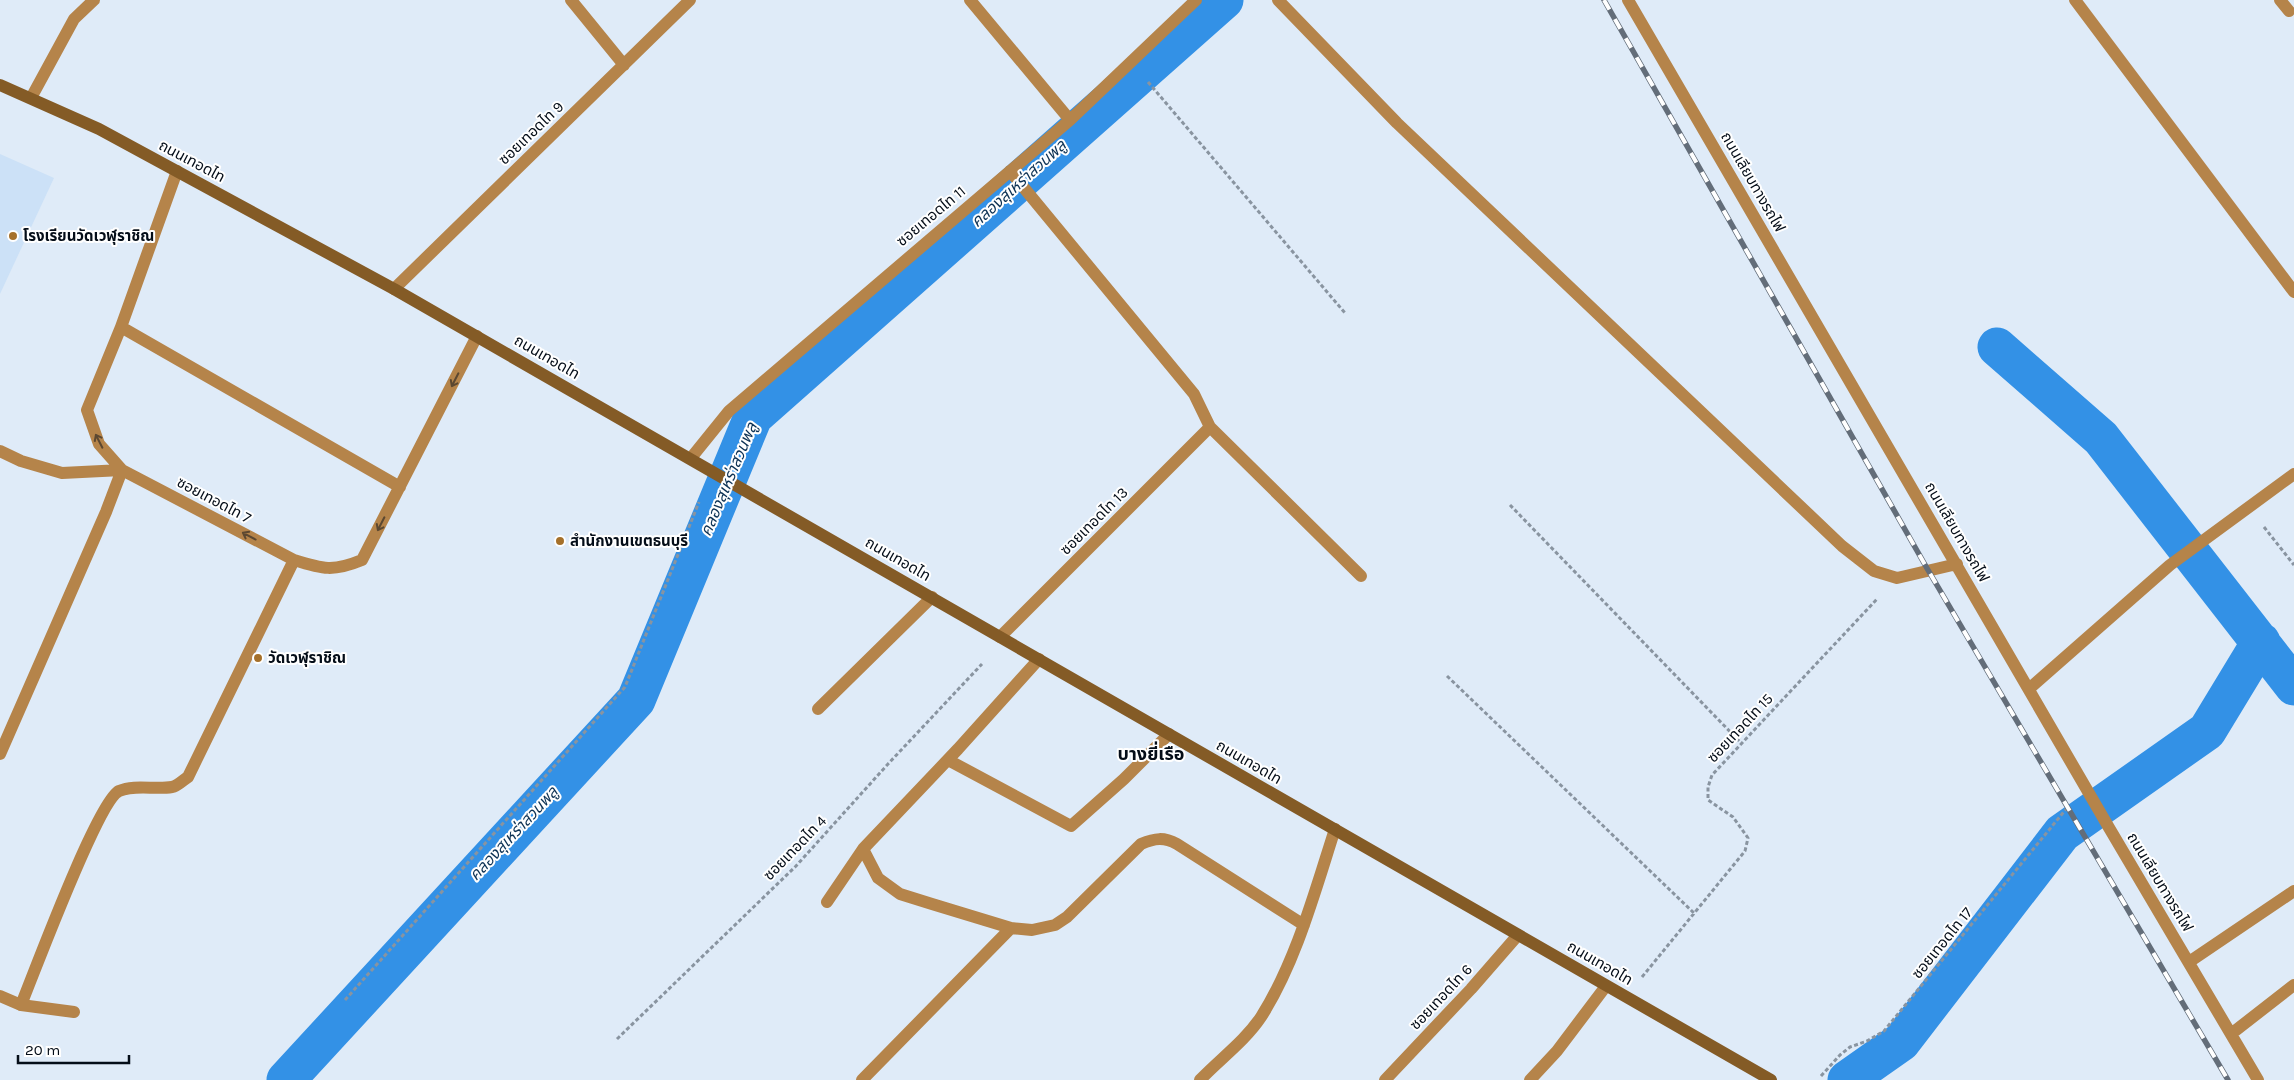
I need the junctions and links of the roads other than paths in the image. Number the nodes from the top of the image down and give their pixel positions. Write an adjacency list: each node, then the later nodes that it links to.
1 (94, 0): 13 (street)
2 (571, 0): 11 (street)
3 (690, 0): 11 (street, ซอยเทอดไท 9)
4 (970, 0): 14 (street)
5 (1196, 0): 14 (street, ซอยเทอดไท 11)
6 (1278, 0): 28 (street)
7 (1628, 0): 28 (street, ถนนเลียบทางรถไฟ)
8 (2075, 0): 18 (street)
9 (2280, 0): 10 (street)
10 (2289, 11)
11 (624, 65): 17 (street, ซอยเทอดไท 9)
12 (0, 84): 13 (main road, ถนนเทอดไท)
13 (31, 98): 15 (main road, ถนนเทอดไท)
14 (1070, 120): 16 (street, ซอยเทอดไท 11)
15 (177, 171): 17 (main road, ถนนเทอดไท); 19 (street, ซอยเทอดไท 7)
16 (1010, 171): 21 (street); 23 (street, ซอยเทอดไท 11)
17 (394, 289): 20 (main road, ถนนเทอดไท)
18 (2294, 292)
19 (121, 327): 24 (street, ซอยเทอดไท 7, one-way to 19); 26 (street)
20 (477, 336): 23 (main road, ถนนเทอดไท); 26 (street, ซอยเทอดไท 7, one-way to 26)
21 (1210, 427): 29 (street); 31 (street, ซอยเทอดไท 13)
22 (0, 451): 24 (street)
23 (690, 458): 30 (main road, ถนนเทอดไท)
24 (122, 470): 27 (street, ซอยเทอดไท 7, one-way to 24); 36 (street)
25 (2294, 474): 33 (street)
26 (400, 487): 27 (street, ซอยเทอดไท 7, one-way to 27)
27 (294, 560): 49 (street)
28 (1957, 564): 33 (street, ถนนเลียบทางรถไฟ)
29 (1361, 576)
30 (932, 597): 31 (main road, ถนนเทอดไท); 34 (street)
31 (1000, 637): 32 (main road, ถนนเทอดไท)
32 (1039, 659): 35 (main road, ถนนเทอดไท); 37 (street)
33 (2030, 688): 45 (street, ถนนเลียบทางรถไฟ)
34 (818, 709)
35 (1169, 734): 37 (street); 38 (main road, ถนนเทอดไท)
36 (0, 754)
37 (948, 760): 39 (street)
38 (1335, 829): 42 (street); 44 (main road, ถนนเทอดไท)
39 (863, 849): 41 (street); 43 (street)
40 (2294, 891): 45 (street)
41 (827, 902)
42 (1304, 925): 43 (street); 53 (street)
43 (1011, 928): 52 (street)
44 (1518, 935): 47 (main road, ถนนเทอดไท); 54 (street, ซอยเทอดไท 6)
45 (2189, 962): 51 (street, ถนนเลียบทางรถไฟ)
46 (2294, 985): 51 (street)
47 (1606, 986): 55 (street); 56 (main road, ถนนเทอดไท)
48 (0, 996): 49 (street)
49 (21, 1005): 50 (street)
50 (74, 1012)
51 (2231, 1034): 57 (street, ถนนเลียบทางรถไฟ)
52 (862, 1080)
53 (1200, 1080)
54 (1385, 1080)
55 (1530, 1080)
56 (1771, 1080)
57 (2258, 1080)

